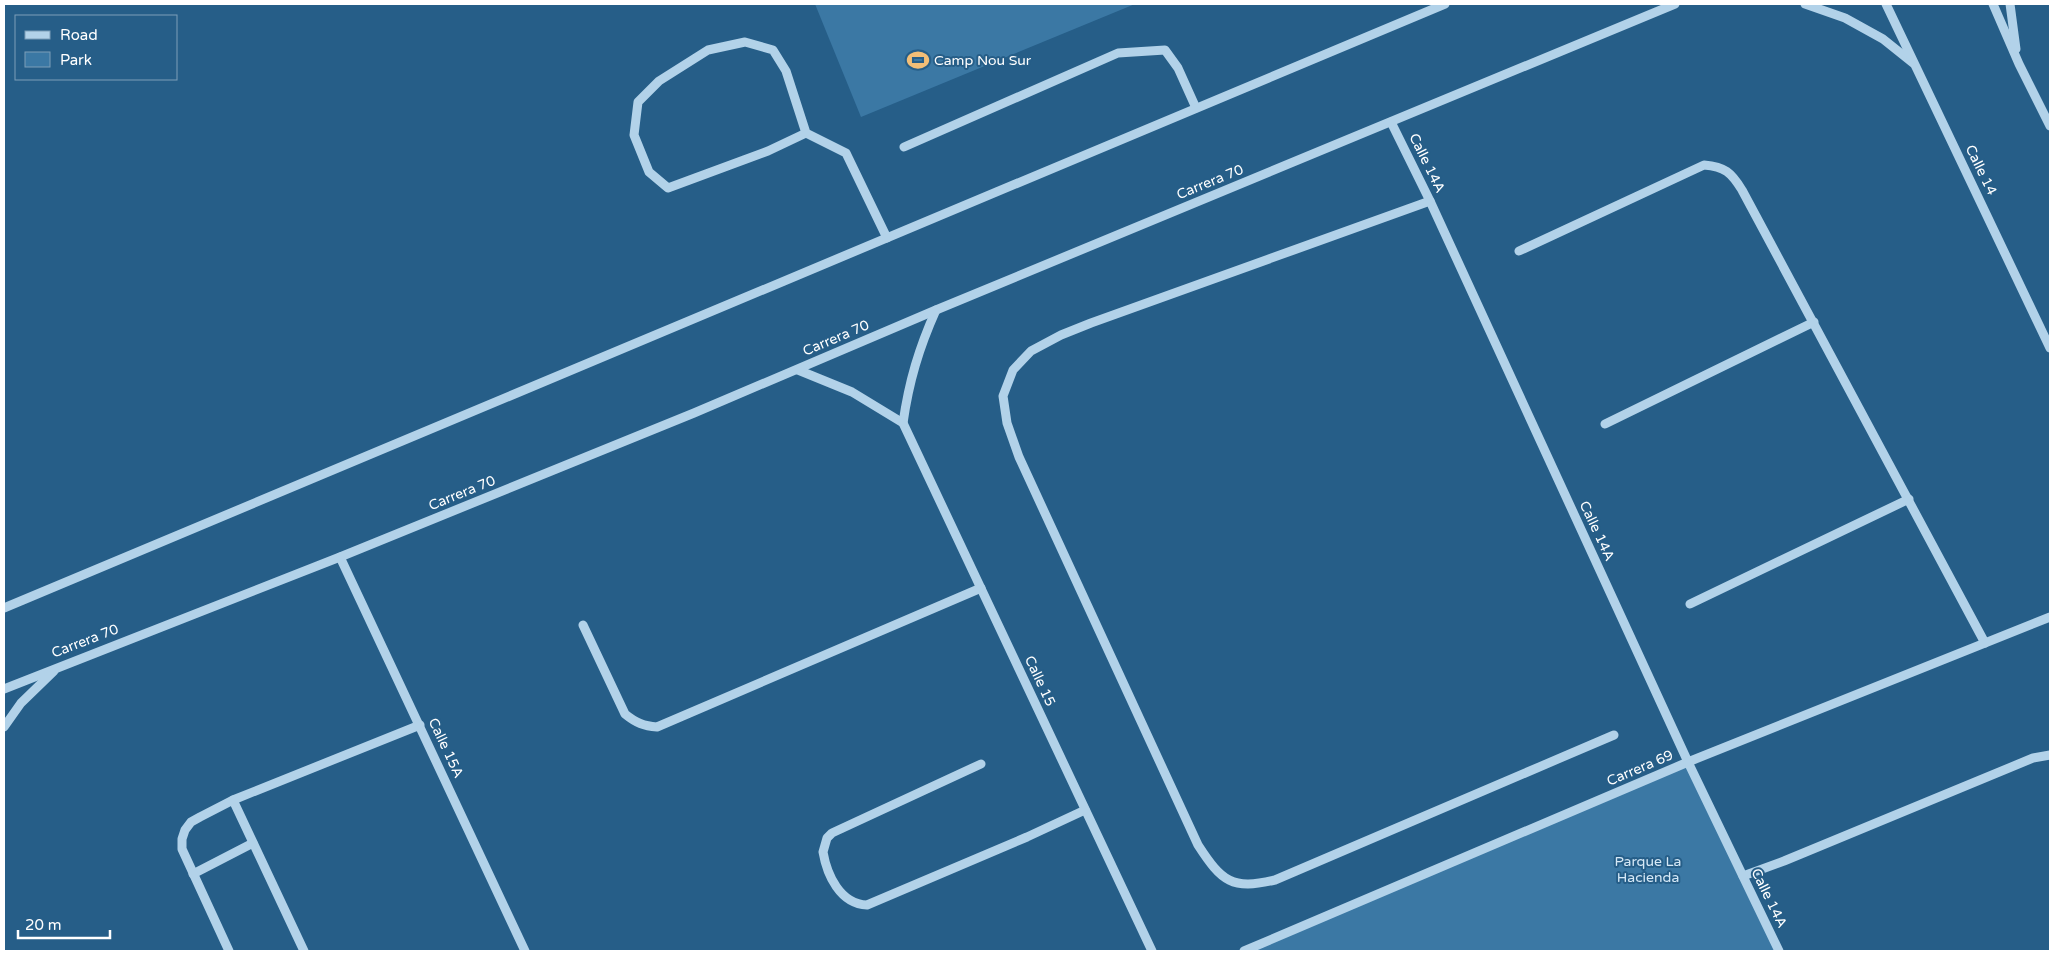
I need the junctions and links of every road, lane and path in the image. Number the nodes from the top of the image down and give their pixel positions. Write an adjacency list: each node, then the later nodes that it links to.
1 (1445, 4): 9 (street)
2 (1675, 4): 10 (street, Carrera 70)
3 (1805, 4): 8 (street)
4 (1886, 4): 8 (street, Calle 14)
5 (1993, 4): 7 (street)
6 (2010, 4): 7 (street)
7 (2019, 64): 11 (street)
8 (1916, 66): 19 (street, Calle 14)
9 (1196, 108): 13 (street); 15 (street)
10 (1392, 122): 14 (street, Calle 14A); 17 (street, Carrera 70)
11 (2050, 126)
12 (806, 133): 12 (street); 15 (street)
13 (904, 147)
14 (1430, 201): 35 (street); 37 (street, Calle 14A)
15 (886, 238): 27 (street)
16 (1519, 251): 18 (street)
17 (936, 310): 20 (street, Carrera 70); 21 (street)
18 (1814, 322): 22 (street); 23 (street)
19 (2050, 348)
20 (798, 370): 21 (street); 24 (street, Carrera 70)
21 (903, 423): 25 (street, Calle 15)
22 (1604, 424)
23 (1909, 499): 26 (street); 30 (street)
24 (340, 557): 31 (street, Carrera 70); 33 (street, Calle 15A)
25 (980, 588): 29 (street); 40 (street, Calle 15)
26 (1690, 604)
27 (4, 608)
28 (2050, 617): 30 (street, Carrera 69)
29 (583, 625)
30 (1985, 643): 37 (street, Carrera 69)
31 (60, 666): 32 (street, Carrera 70); 34 (street)
32 (4, 689)
33 (420, 725): 39 (street); 46 (street, Calle 15A)
34 (4, 727)
35 (1614, 735)
36 (2050, 755): 43 (street)
37 (1688, 762): 43 (street, Calle 14A); 48 (street, Carrera 69)
38 (981, 764): 40 (street)
39 (233, 800): 41 (street); 42 (street)
40 (1085, 810): 47 (street, Calle 15)
41 (253, 843): 42 (street); 45 (street)
42 (193, 874): 44 (street)
43 (1743, 876): 49 (street, Calle 14A)
44 (229, 951)
45 (304, 951)
46 (525, 951)
47 (1152, 951)
48 (1244, 951)
49 (1779, 951)

